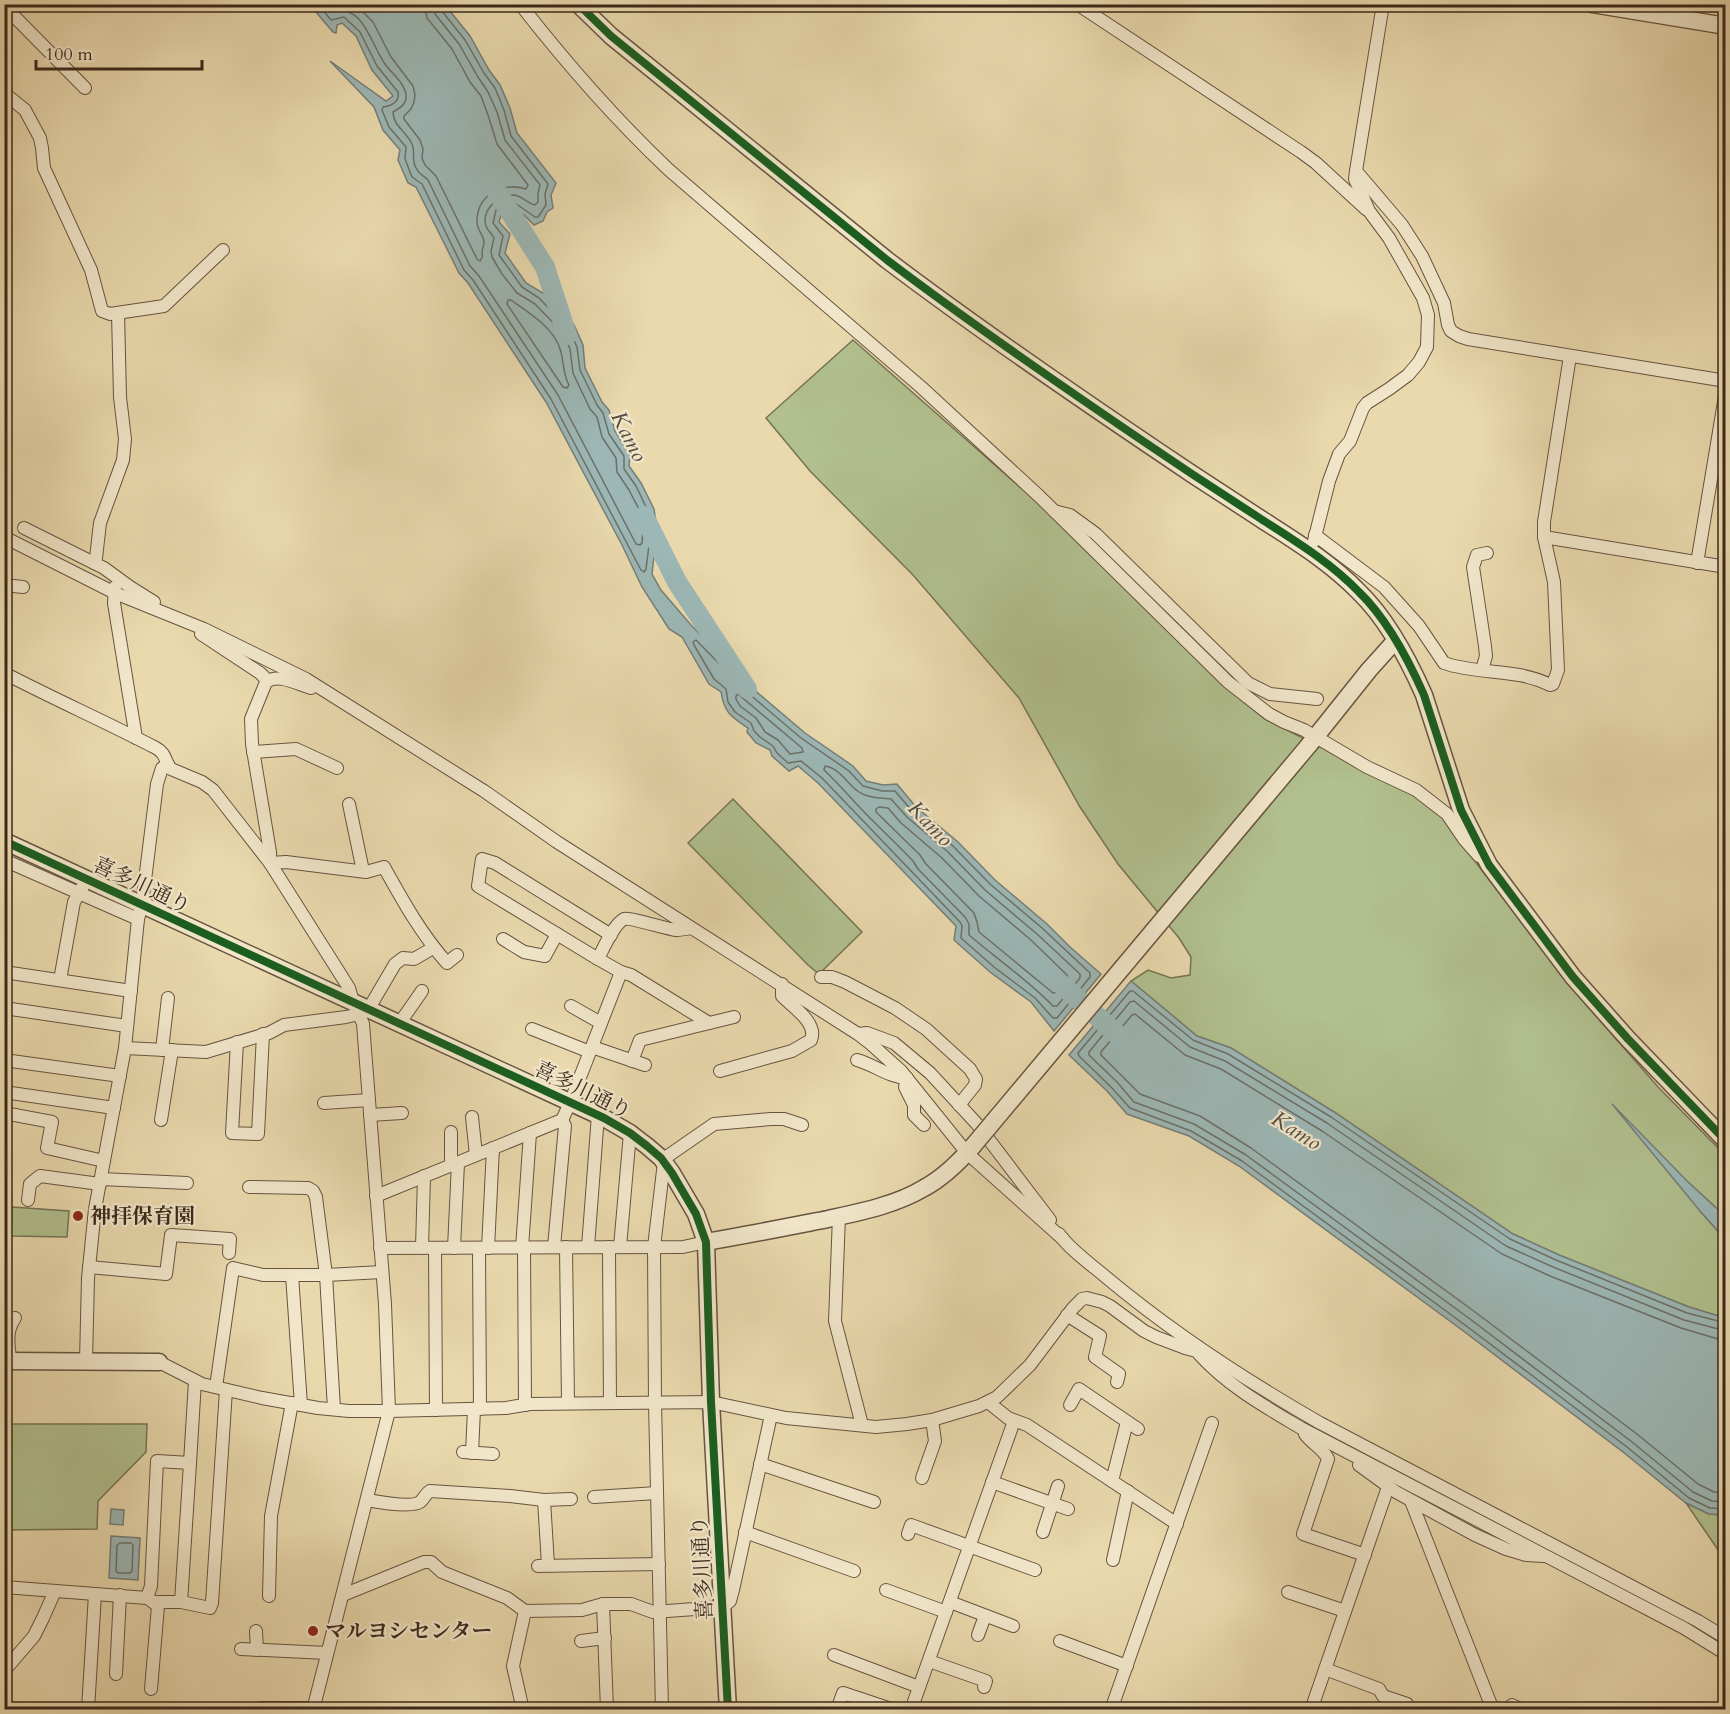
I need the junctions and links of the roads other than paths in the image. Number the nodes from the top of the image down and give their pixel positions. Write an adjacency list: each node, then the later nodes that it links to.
1 (520, 4): 17 (street)
2 (578, 4): 22 (street)
3 (1077, 4): 11 (street)
4 (1383, 4): 10 (street)
5 (1592, 4): 7 (street)
6 (4, 6): 8 (street)
7 (1725, 26)
8 (86, 88)
9 (4, 93): 13 (street)
10 (1356, 171): 11 (street); 14 (street)
11 (1369, 212): 22 (street)
12 (223, 250): 13 (street)
13 (118, 313): 24 (street)
14 (1570, 356): 15 (street); 21 (street)
15 (1725, 381)
16 (1725, 390): 25 (street)
17 (1054, 511): 36 (street); 37 (street)
18 (24, 528): 24 (street)
19 (4, 532): 24 (street)
20 (4, 537): 29 (street)
21 (1544, 537): 25 (street); 32 (street)
22 (1313, 543): 31 (street); 32 (street)
23 (1487, 553): 32 (street)
24 (93, 563): 29 (street); 30 (street)
25 (1697, 563): 26 (street)
26 (1725, 567)
27 (4, 585): 28 (street)
28 (23, 587)
29 (115, 593): 30 (street); 38 (street)
30 (178, 618): 34 (street); 35 (street)
31 (1395, 641): 37 (street); 46 (street)
32 (1482, 670)
33 (4, 673): 38 (street)
34 (266, 682): 35 (street); 39 (street)
35 (324, 690): 50 (street)
36 (1317, 699)
37 (1316, 737): 46 (street); 107 (street, bridge)
38 (136, 738): 40 (street)
39 (253, 752): 41 (street); 45 (street)
40 (168, 765): 45 (street); 49 (street)
41 (338, 768)
42 (349, 804): 47 (street)
43 (4, 842): 48 (street, 喜多川通り)
44 (4, 860): 48 (street)
45 (270, 863): 47 (street); 67 (street)
46 (1489, 865): 105 (street)
47 (363, 871): 54 (street)
48 (83, 886): 49 (street, 喜多川通り); 60 (street)
49 (140, 912): 62 (street); 67 (street, 喜多川通り)
50 (691, 928): 52 (street); 61 (street)
51 (557, 934): 52 (street); 53 (street); 56 (street)
52 (611, 935): 56 (street)
53 (503, 939)
54 (433, 948): 55 (street); 67 (street)
55 (457, 955)
56 (598, 959): 58 (street)
57 (4, 972): 60 (street)
58 (621, 972): 69 (street); 70 (street)
59 (821, 977): 91 (street)
60 (60, 980): 62 (street)
61 (782, 984): 75 (street); 84 (street)
62 (131, 991): 72 (street)
63 (422, 991): 71 (street)
64 (168, 998): 79 (street)
65 (571, 1006): 69 (street)
66 (4, 1008): 72 (street)
67 (361, 1008): 71 (street, 喜多川通り); 74 (street); 88 (street)
68 (734, 1017): 70 (street)
69 (601, 1023): 78 (street)
70 (709, 1023): 82 (street)
71 (399, 1024): 90 (street, 喜多川通り)
72 (127, 1026): 77 (street)
73 (532, 1029): 78 (street)
74 (263, 1034): 76 (street); 76 (street)
75 (858, 1034): 86 (street); 91 (street)
76 (237, 1042): 79 (street)
77 (125, 1048): 79 (street); 85 (street)
78 (591, 1049): 82 (street); 90 (street)
79 (167, 1050): 98 (street)
80 (4, 1060): 85 (street)
81 (856, 1060): 86 (street)
82 (632, 1061): 83 (street)
83 (645, 1065)
84 (720, 1071)
85 (120, 1076): 92 (street)
86 (907, 1078): 101 (street); 107 (street)
87 (4, 1092): 92 (street)
88 (369, 1100): 89 (street); 95 (street)
89 (324, 1103)
90 (570, 1103): 96 (street, 喜多川通り); 99 (street)
91 (960, 1104): 119 (street)
92 (114, 1108): 109 (street)
93 (4, 1113): 109 (street)
94 (402, 1113): 95 (street)
95 (370, 1115): 116 (street)
96 (598, 1115): 104 (street, 喜多川通り); 122 (street)
97 (472, 1117): 108 (street)
98 (161, 1120)
99 (562, 1120): 103 (street); 121 (street)
100 (802, 1125): 110 (street)
101 (924, 1125)
102 (451, 1132): 111 (street)
103 (530, 1133): 106 (street); 129 (street)
104 (630, 1133): 110 (street, 喜多川通り); 123 (street)
105 (1725, 1141)
106 (494, 1148): 108 (street); 128 (street)
107 (970, 1150): 118 (street); 119 (street)
108 (476, 1155): 111 (street)
109 (104, 1161): 113 (street)
110 (663, 1161): 120 (street, 喜多川通り); 124 (street)
111 (454, 1164): 112 (street); 127 (street)
112 (424, 1176): 116 (street); 126 (street)
113 (100, 1182): 114 (street); 117 (street); 131 (street)
114 (187, 1183)
115 (249, 1187): 134 (street)
116 (376, 1196): 125 (street)
117 (28, 1200)
118 (839, 1216): 120 (street); 160 (street)
119 (1063, 1239): 137 (street)
120 (706, 1242): 124 (street); 144 (street, 喜多川通り)
121 (560, 1247): 122 (street); 129 (street); 146 (street)
122 (588, 1247): 123 (street)
123 (615, 1247): 124 (street); 147 (street)
124 (654, 1247): 148 (street)
125 (380, 1248): 126 (street); 132 (street)
126 (428, 1248): 127 (street); 154 (street)
127 (454, 1248): 128 (street)
128 (484, 1248): 129 (street); 153 (street)
129 (523, 1248): 150 (street)
130 (229, 1253): 131 (street)
131 (89, 1267): 139 (street)
132 (382, 1272): 134 (street); 155 (street)
133 (292, 1275): 134 (street); 143 (street); 149 (street)
134 (326, 1275): 152 (street)
135 (1067, 1315): 137 (street); 142 (street); 145 (street)
136 (15, 1318): 138 (street)
137 (1197, 1349): 161 (street); 213 (street)
138 (7, 1361): 139 (street)
139 (86, 1361): 140 (street)
140 (159, 1362): 141 (street)
141 (195, 1381): 143 (street); 164 (street)
142 (1117, 1382)
143 (221, 1389): 149 (street); 201 (street)
144 (711, 1402): 148 (street); 156 (street); 204 (street, 喜多川通り)
145 (988, 1402): 157 (street); 158 (street)
146 (568, 1403): 147 (street); 150 (street)
147 (610, 1403): 148 (street)
148 (655, 1403): 172 (street)
149 (296, 1404): 152 (street); 199 (street)
150 (525, 1405): 153 (street)
151 (1070, 1405): 167 (street)
152 (334, 1409): 155 (street)
153 (477, 1409): 154 (street); 162 (street)
154 (436, 1410): 155 (street)
155 (389, 1411): 175 (street)
156 (771, 1415): 160 (street); 165 (street)
157 (932, 1420): 160 (street); 166 (street)
158 (1014, 1421): 167 (street); 168 (street)
159 (1212, 1423): 181 (street)
160 (862, 1425)
161 (1301, 1428): 163 (street); 186 (street)
162 (493, 1454)
163 (1349, 1454): 170 (street); 187 (street)
164 (190, 1462): 200 (street); 201 (street)
165 (760, 1464): 178 (street); 182 (street)
166 (922, 1478)
167 (1112, 1481): 171 (street)
168 (992, 1482): 179 (street); 185 (street)
169 (1058, 1486): 179 (street)
170 (1388, 1487): 177 (street); 186 (street)
171 (1128, 1491): 181 (street); 188 (street)
172 (657, 1493): 173 (street); 189 (street)
173 (594, 1497)
174 (571, 1499): 176 (street)
175 (367, 1500): 176 (street); 198 (street)
176 (544, 1500): 189 (street)
177 (1411, 1501): 187 (street); 242 (street)
178 (874, 1502)
179 (1052, 1503): 180 (street); 183 (street)
180 (1068, 1509)
181 (1177, 1524): 222 (street)
182 (745, 1532): 190 (street); 204 (street)
183 (1042, 1532)
184 (908, 1534): 185 (street)
185 (970, 1546): 191 (street); 203 (street)
186 (1365, 1554): 206 (street)
187 (1547, 1556): 219 (street)
188 (1113, 1560)
189 (659, 1564): 207 (street)
190 (854, 1570)
191 (1035, 1570)
192 (4, 1587): 194 (street)
193 (886, 1590): 203 (street)
194 (55, 1591): 196 (street); 224 (street)
195 (1288, 1592): 206 (street)
196 (95, 1594): 197 (street); 232 (street)
197 (120, 1595): 200 (street); 225 (street)
198 (343, 1595): 205 (street); 218 (street)
199 (269, 1596)
200 (150, 1600): 201 (street); 228 (street)
201 (181, 1602)
202 (603, 1604): 205 (street); 207 (street); 212 (street)
203 (948, 1607): 208 (street); 221 (street)
204 (723, 1608): 207 (street); 236 (street, 喜多川通り)
205 (525, 1611): 233 (street)
206 (1345, 1611): 223 (street)
207 (660, 1612): 235 (street)
208 (985, 1616): 209 (street); 211 (street)
209 (1013, 1626)
210 (256, 1631): 217 (street)
211 (978, 1635)
212 (605, 1638): 214 (street); 234 (street)
213 (1725, 1638)
214 (581, 1641)
215 (1060, 1641): 222 (street)
216 (241, 1649): 217 (street)
217 (257, 1650): 218 (street)
218 (327, 1653): 231 (street)
219 (1725, 1653)
220 (834, 1655): 226 (street)
221 (929, 1661): 226 (street); 227 (street)
222 (1127, 1666): 240 (street)
223 (1325, 1669): 229 (street); 241 (street)
224 (4, 1671)
225 (116, 1674)
226 (919, 1687): 239 (street)
227 (984, 1687)
228 (151, 1689)
229 (1407, 1704)
230 (260, 1705): 231 (street)
231 (313, 1709)
232 (88, 1710)
233 (523, 1710)
234 (607, 1710)
235 (662, 1710)
236 (728, 1710)
237 (837, 1710): 238 (street)
238 (894, 1710)
239 (911, 1710)
240 (1111, 1710)
241 (1311, 1710)
242 (1493, 1710)

